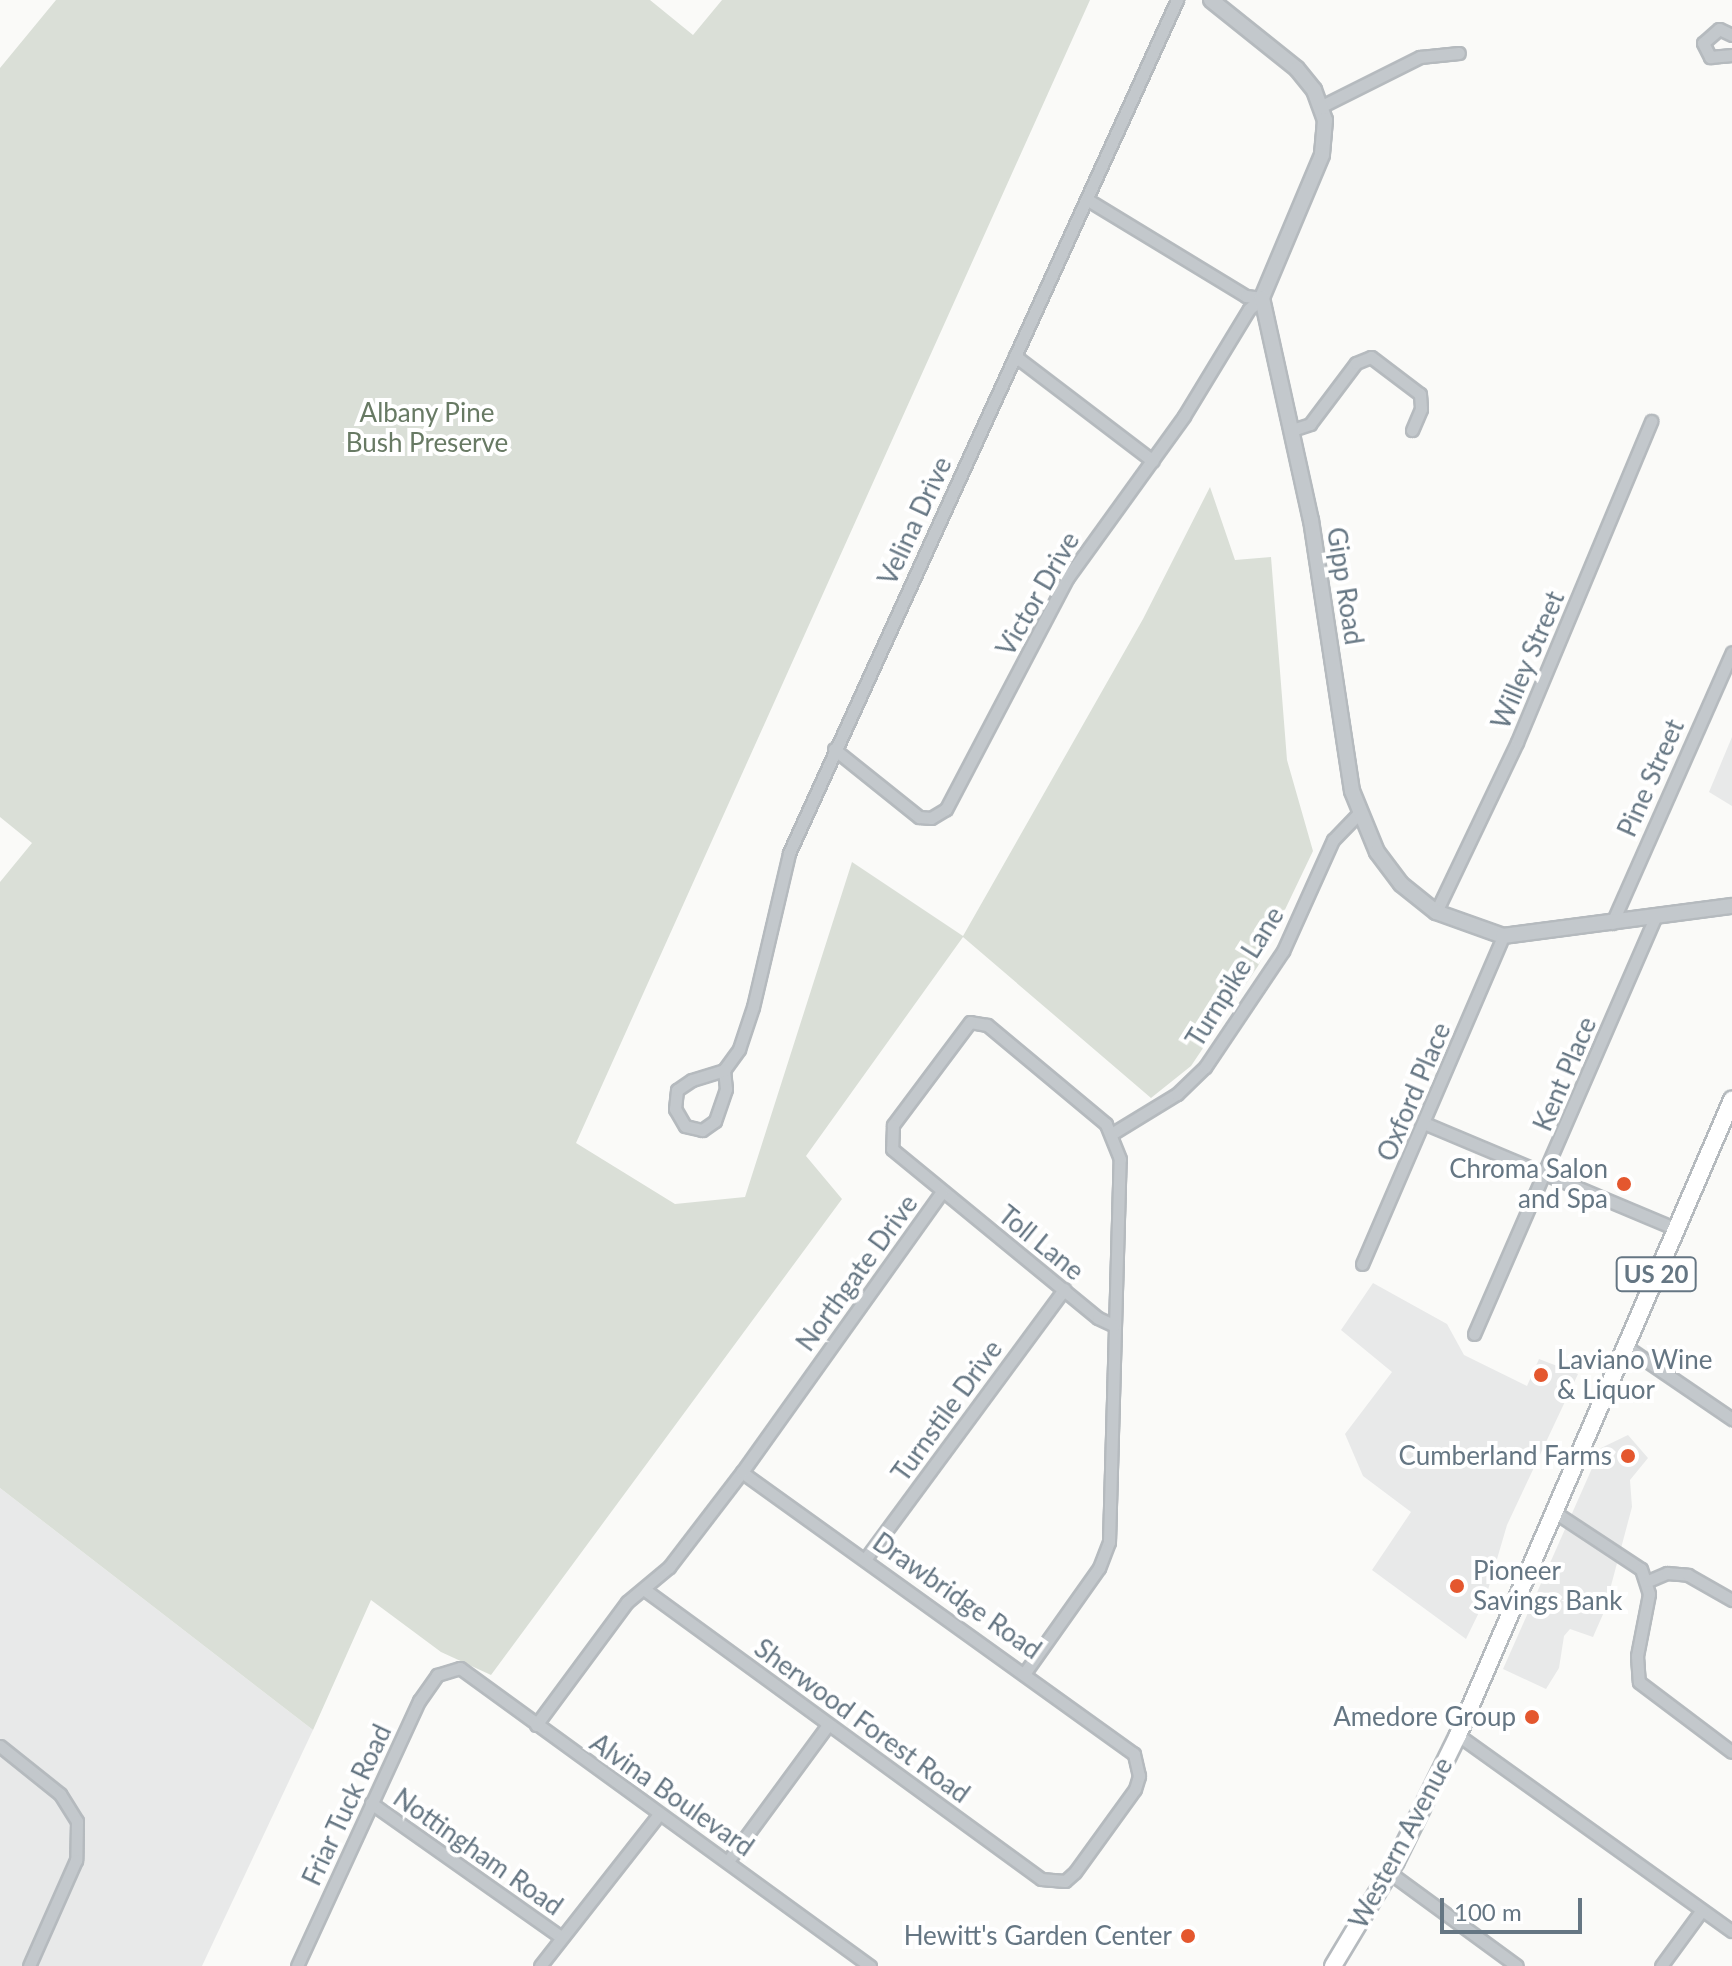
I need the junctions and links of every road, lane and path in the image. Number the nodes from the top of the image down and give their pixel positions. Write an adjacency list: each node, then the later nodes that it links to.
1 (1177, 0): 7 (street, Velina Drive)
2 (1211, 0): 6 (street)
3 (1732, 35): 5 (street)
4 (1459, 53): 6 (street)
5 (1732, 55)
6 (1322, 106): 8 (street)
7 (1088, 200): 8 (street); 9 (street, Velina Drive)
8 (1262, 298): 11 (street, Gipp Road); 13 (street, Victor Drive)
9 (1015, 356): 13 (street); 15 (street, Velina Drive)
10 (1651, 421): 18 (street, Willey Street)
11 (1292, 430): 12 (street); 16 (street, Gipp Road)
12 (1412, 430)
13 (1153, 461): 15 (street, Victor Drive)
14 (1732, 652): 20 (street, Pine Street)
15 (834, 749): 22 (street, Velina Drive)
16 (1358, 814): 18 (street, Gipp Road); 25 (street, Turnpike Lane)
17 (1732, 906): 19 (street, Gipp Road)
18 (1436, 912): 21 (street, Gipp Road)
19 (1655, 918): 20 (street, Gipp Road); 26 (street, Kent Place)
20 (1612, 923): 21 (street, Gipp Road)
21 (1503, 936): 24 (street, Oxford Place)
22 (724, 1070): 22 (street, Velina Drive)
23 (1732, 1100): 28 (main road, Western Avenue / US 20)
24 (1424, 1123): 26 (street); 29 (street, Oxford Place)
25 (1113, 1133): 27 (street, Northgate Drive); 31 (street)
26 (1546, 1175): 28 (street); 32 (street, Kent Place)
27 (942, 1192): 30 (street, Toll Lane); 35 (street, Northgate Drive)
28 (1676, 1229): 33 (main road, Western Avenue / US 20)
29 (1362, 1264)
30 (1064, 1289): 31 (street, Toll Lane); 37 (street, Turnstile Drive)
31 (1113, 1325): 42 (street)
32 (1474, 1334)
33 (1625, 1346): 34 (street); 36 (main road, Western Avenue / US 20)
34 (1732, 1419)
35 (742, 1472): 37 (street, Drawbridge Road); 39 (street, Northgate Drive)
36 (1553, 1511): 38 (street); 45 (main road, Western Avenue / US 20)
37 (866, 1558): 42 (street, Drawbridge Road)
38 (1648, 1581): 40 (street); 47 (street)
39 (645, 1590): 43 (street, Northgate Drive); 44 (street, Sherwood Forest Road)
40 (1732, 1600)
41 (446, 1670): 43 (street, Alvina Boulevard); 48 (street, Friar Tuck Road)
42 (1026, 1671): 52 (street, Drawbridge Road)
43 (536, 1725): 49 (street, Alvina Boulevard)
44 (828, 1725): 50 (street); 52 (street, Sherwood Forest Road)
45 (1458, 1735): 51 (main road, Western Avenue / US 20); 53 (street)
46 (0, 1746): 56 (street)
47 (1732, 1752)
48 (371, 1803): 55 (street, Nottingham Road); 57 (street, Friar Tuck Road)
49 (659, 1814): 50 (street, Alvina Boulevard); 55 (street)
50 (728, 1861): 59 (street, Alvina Boulevard)
51 (1390, 1873): 60 (main road, Western Avenue / US 20); 61 (street)
52 (1055, 1883)
53 (1702, 1910): 54 (street); 62 (street)
54 (1732, 1931)
55 (561, 1937): 58 (street)
56 (29, 1966)
57 (297, 1966)
58 (540, 1966)
59 (870, 1966)
60 (1333, 1966)
61 (1517, 1966)
62 (1661, 1966)

